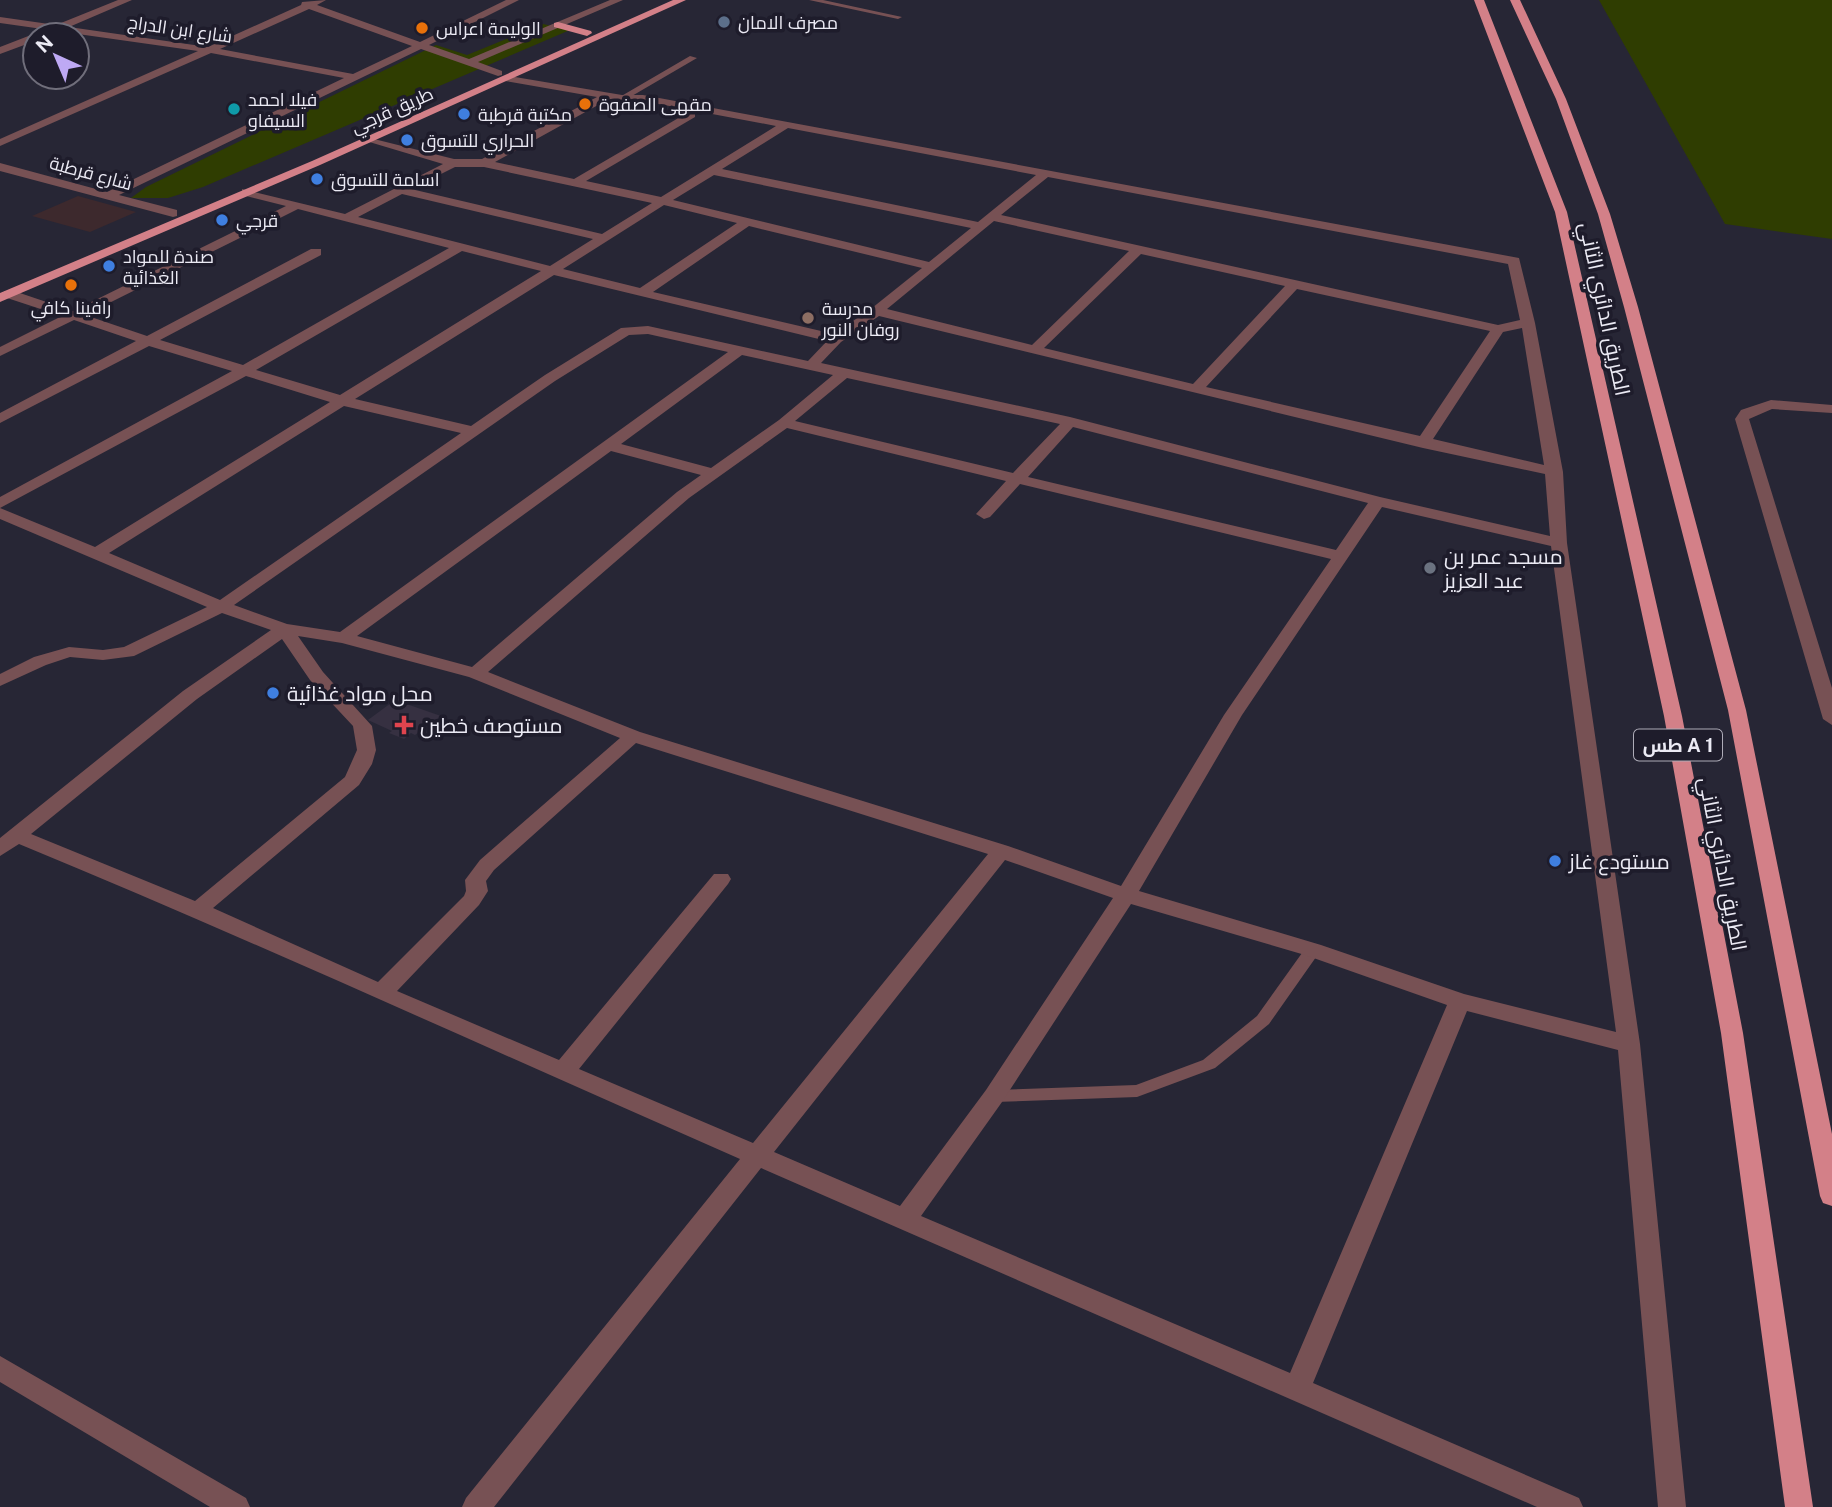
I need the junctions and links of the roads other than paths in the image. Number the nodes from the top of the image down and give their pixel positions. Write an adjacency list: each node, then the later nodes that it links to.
1 (127, 0): 14 (street)
2 (294, 0): 11 (street)
3 (321, 0): 11 (street)
4 (514, 0): 20 (street)
5 (618, 0): 16 (street)
6 (657, 0): 17 (highway, طريق قرجي)
7 (681, 0): 25 (highway, طريق قرجي)
8 (812, 0): 12 (lane)
9 (1480, 0): 116 (highway, الطريق الدائري الثاني / طس A 1)
10 (1515, 1): 108 (highway, الطريق الدائري الثاني / طس A 1)
11 (309, 5): 20 (street); 21 (street)
12 (898, 17)
13 (0, 20): 15 (street, شارع ابن الدراج)
14 (75, 21)
15 (21, 24)
16 (558, 25): 17 (highway); 24 (street)
17 (587, 33): 25 (highway, طريق قرجي)
18 (91, 35): 21 (street, شارع ابن الدراج)
19 (21, 43): 22 (street)
20 (422, 45): 24 (street); 26 (street)
21 (211, 50): 26 (street, شارع ابن الدراج); 32 (street)
22 (0, 51)
23 (694, 58): 28 (lane)
24 (468, 63): 25 (street)
25 (504, 76): 27 (street); 31 (highway, طريق قرجي); 44 (highway, طريق قرجي)
26 (354, 78): 41 (street)
27 (607, 96): 28 (street); 34 (street)
28 (622, 98): 29 (street); 30 (street)
29 (691, 115): 30 (street); 38 (street)
30 (782, 128): 36 (street); 37 (street)
31 (370, 139): 33 (street); 40 (highway, طريق قرجي)
32 (0, 143)
33 (453, 163): 34 (street); 39 (street)
34 (484, 163): 38 (street)
35 (0, 167): 41 (street, شارع قرطبة)
36 (713, 171): 42 (street); 48 (street)
37 (1042, 176): 45 (street); 60 (street)
38 (575, 183): 42 (street)
39 (399, 190): 46 (street); 49 (street)
40 (246, 192): 43 (street); 56 (highway, طريق قرجي)
41 (110, 195): 44 (street, شارع قرطبة)
42 (661, 201): 47 (street); 49 (street)
43 (295, 206): 46 (street); 59 (street)
44 (173, 213): 56 (highway, طريق قرجي)
45 (992, 217): 48 (street); 51 (street)
46 (344, 219): 50 (street)
47 (748, 221): 53 (street); 57 (street)
48 (980, 226): 53 (street)
49 (605, 238): 54 (street)
50 (460, 247): 54 (street); 68 (street)
51 (1139, 250): 55 (street); 64 (street)
52 (316, 252): 63 (street)
53 (931, 266): 58 (street)
54 (551, 270): 57 (street); 71 (street)
55 (1294, 284): 61 (street); 70 (street)
56 (3, 292): 59 (street)
57 (642, 293): 62 (street)
58 (877, 311): 62 (street); 64 (street)
59 (76, 314): 63 (street); 66 (street)
60 (1528, 323): 61 (street); 79 (street)
61 (1498, 329): 77 (street)
62 (836, 340): 67 (street)
63 (149, 341): 68 (street); 73 (street)
64 (1036, 348): 70 (street)
65 (740, 350): 67 (street); 76 (street); 78 (street)
66 (0, 352)
67 (812, 365): 69 (street)
68 (247, 369): 71 (street); 83 (street)
69 (845, 373): 74 (street); 75 (street)
70 (1196, 389): 77 (street)
71 (343, 401): 76 (street); 87 (street)
72 (1832, 409): 94 (street)
73 (0, 419)
74 (1070, 422): 81 (street); 82 (street)
75 (783, 423): 80 (street); 81 (street)
76 (473, 431): 89 (street)
77 (1423, 443): 79 (street)
78 (608, 445): 80 (street); 91 (street)
79 (1555, 472): 86 (street)
80 (711, 473): 92 (street)
81 (1020, 477): 85 (street); 88 (street)
82 (1378, 501): 86 (street); 88 (street)
83 (0, 503)
84 (0, 513): 87 (street)
85 (984, 514)
86 (1559, 543): 104 (street)
87 (97, 553): 89 (street)
88 (1340, 556): 99 (street)
89 (222, 606): 90 (street); 93 (street)
90 (284, 629): 91 (street); 96 (street); 100 (street)
91 (343, 638): 92 (street)
92 (475, 673): 95 (street)
93 (0, 681)
94 (1832, 719)
95 (633, 736): 97 (street); 102 (street)
96 (9, 843): 100 (street)
97 (1001, 851): 99 (street); 107 (street)
98 (721, 879): 105 (street)
99 (1126, 895): 101 (street); 106 (street)
100 (198, 910): 102 (street)
101 (1313, 950): 103 (street); 106 (lane)
102 (381, 993): 105 (street)
103 (1460, 1001): 104 (street); 111 (street)
104 (1629, 1044): 115 (street)
105 (563, 1072): 107 (street)
106 (994, 1096): 109 (street)
107 (757, 1155): 109 (street); 113 (street)
108 (1832, 1196)
109 (905, 1219): 111 (street)
110 (0, 1368): 112 (street)
111 (1297, 1388): 114 (street)
112 (236, 1507)
113 (476, 1507)
114 (1569, 1507)
115 (1672, 1507)
116 (1799, 1507)

